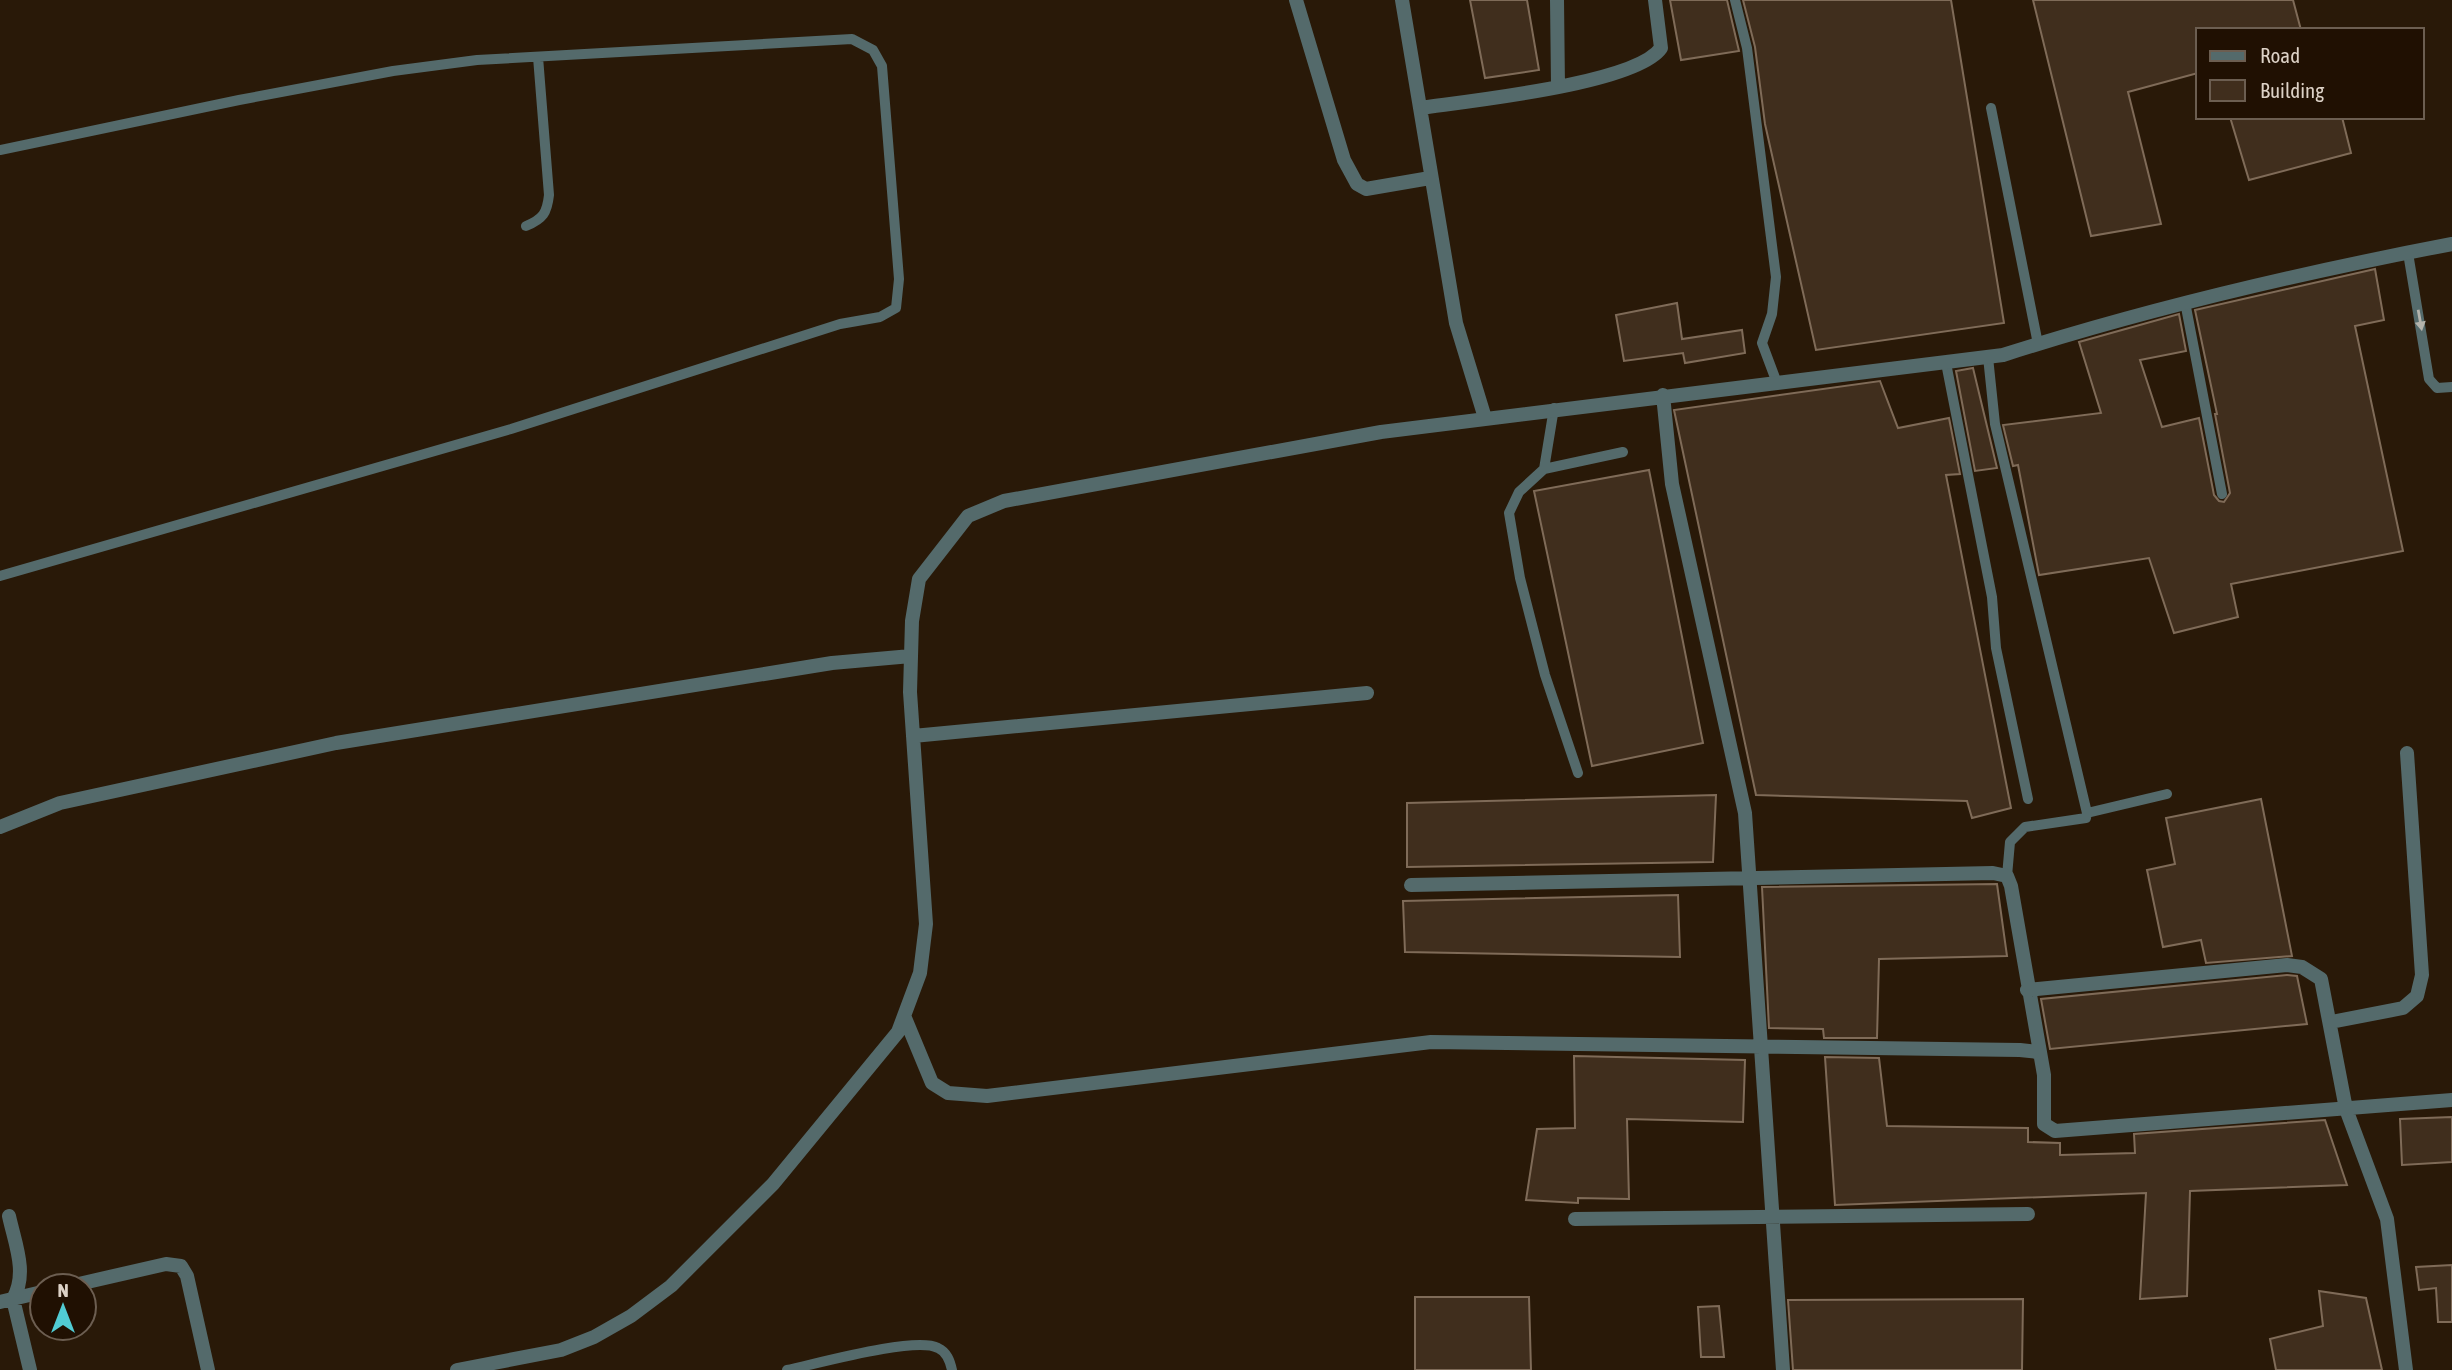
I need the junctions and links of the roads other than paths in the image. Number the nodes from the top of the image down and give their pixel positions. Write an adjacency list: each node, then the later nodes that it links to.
1 (1296, 0): 11 (street)
2 (1402, 0): 8 (street)
3 (1557, 0): 7 (street)
4 (1654, 0): 7 (street)
5 (1735, 0): 19 (lane)
6 (538, 57): 10 (lane); 12 (lane); 27 (lane)
7 (1558, 86): 8 (street)
8 (1420, 108): 11 (street)
9 (1990, 108): 16 (lane)
10 (0, 150)
11 (1430, 178): 23 (street)
12 (526, 226)
13 (2452, 244): 14 (street)
14 (2408, 253): 15 (street); 20 (lane, one-way to 20)
15 (2185, 302): 16 (street); 26 (lane)
16 (2038, 344): 17 (street)
17 (1988, 357): 18 (street); 35 (lane)
18 (1946, 363): 19 (street); 34 (lane)
19 (1777, 383): 21 (street)
20 (2452, 387)
21 (1663, 396): 22 (street); 38 (street)
22 (1554, 408): 23 (street); 25 (lane)
23 (1485, 418): 28 (street)
24 (1623, 452): 25 (lane)
25 (1544, 469): 32 (lane)
26 (2222, 494)
27 (0, 576)
28 (911, 656): 30 (street); 36 (street)
29 (1367, 693): 30 (street)
30 (913, 736): 41 (street)
31 (2407, 753): 42 (street)
32 (1578, 773)
33 (2166, 794): 35 (lane)
34 (2028, 799)
35 (2087, 813): 37 (lane)
36 (0, 827)
37 (2007, 876): 38 (street); 40 (street)
38 (1750, 877): 39 (street); 43 (street)
39 (1411, 885)
40 (2027, 990): 42 (street); 44 (street)
41 (905, 1018): 43 (street); 56 (street)
42 (2331, 1023): 46 (street)
43 (1760, 1046): 44 (street); 49 (street)
44 (2038, 1052): 46 (street)
45 (2452, 1100): 46 (street)
46 (2346, 1109): 60 (street)
47 (2028, 1214): 49 (street)
48 (9, 1216): 53 (street)
49 (1771, 1218): 50 (street); 59 (street)
50 (1575, 1219)
51 (98, 1280): 55 (street)
52 (28, 1296): 53 (street)
53 (7, 1301): 54 (street)
54 (30, 1370)
55 (208, 1370)
56 (457, 1370)
57 (787, 1370): 58 (lane)
58 (952, 1370)
59 (1783, 1370)
60 (2406, 1370)

